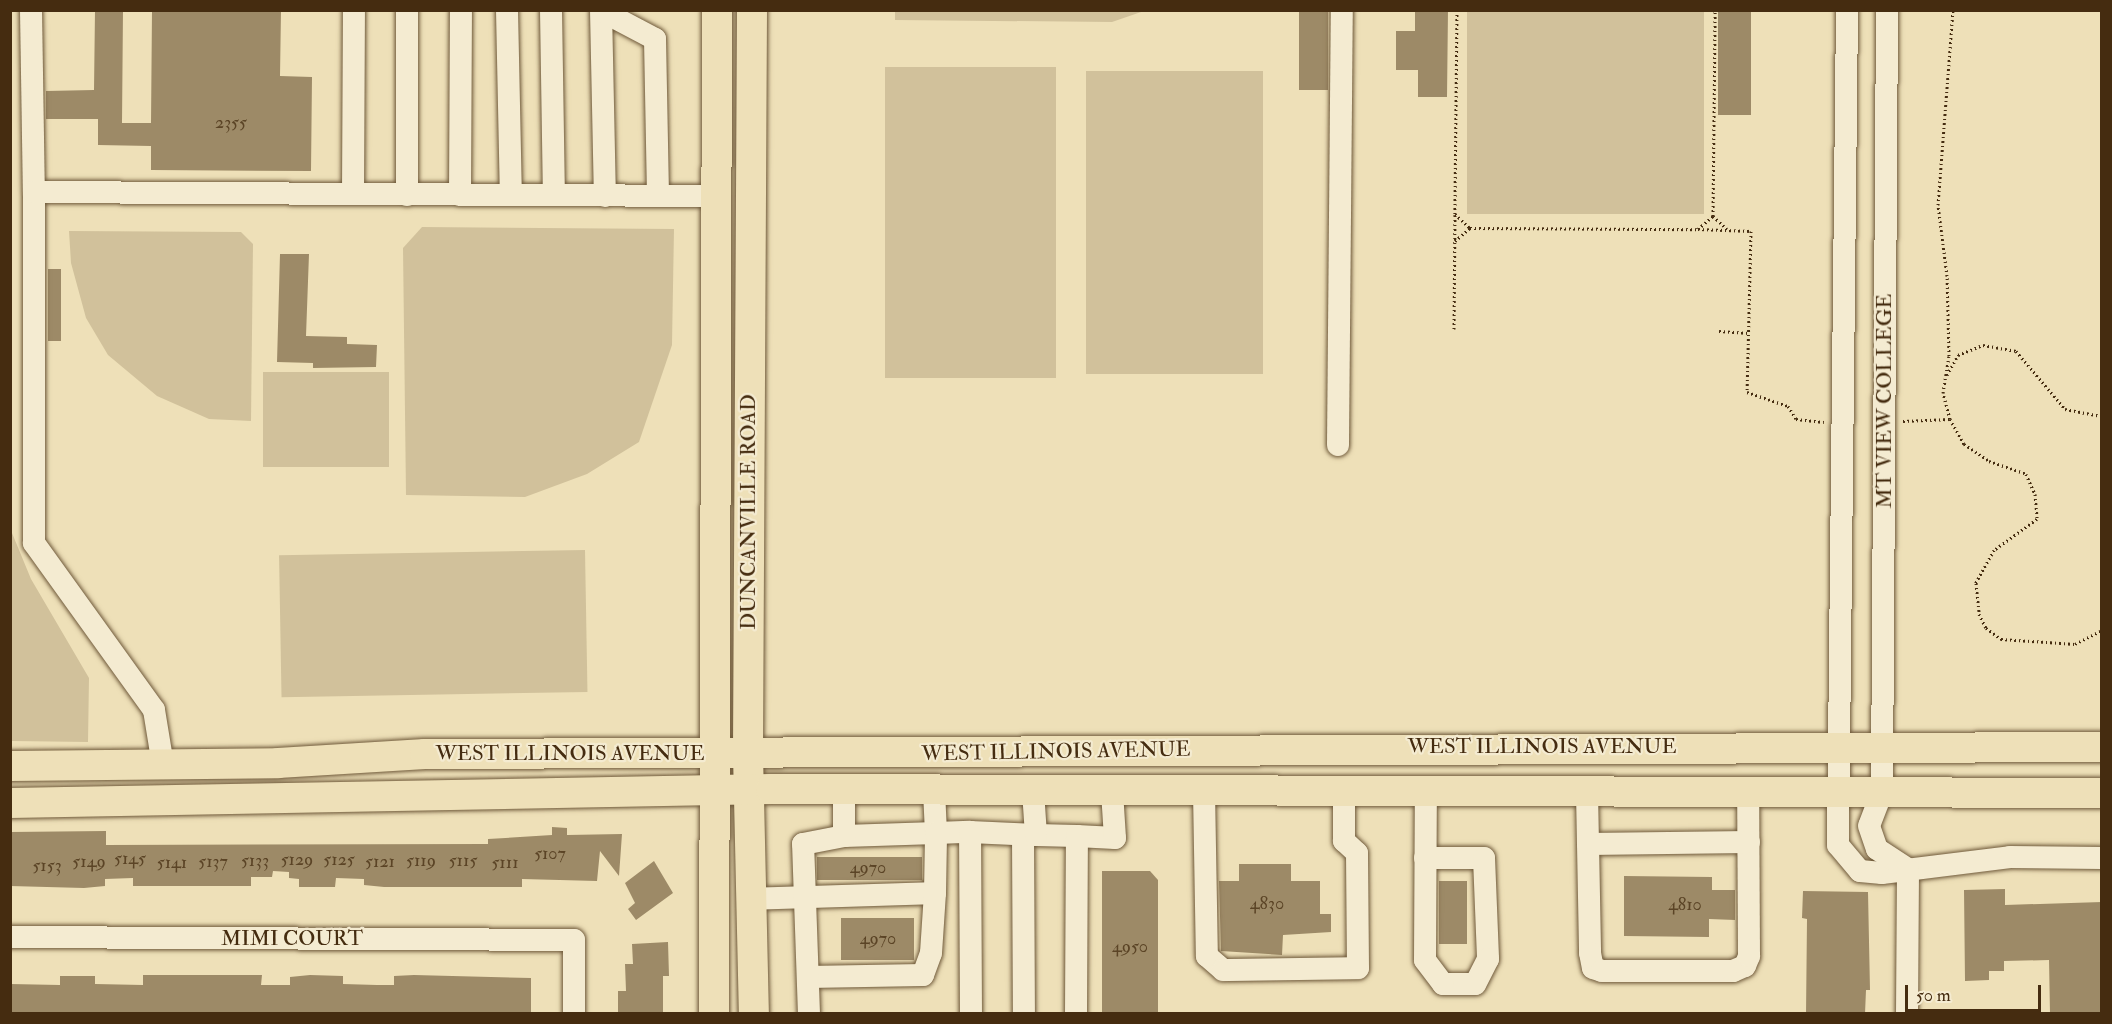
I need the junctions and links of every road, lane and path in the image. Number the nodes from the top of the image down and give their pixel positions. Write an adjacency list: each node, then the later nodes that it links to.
1 (32, 10): 16 (street)
2 (354, 10): 17 (street)
3 (407, 10): 18 (street)
4 (461, 10): 19 (street)
5 (507, 10): 20 (street)
6 (551, 10): 21 (street)
7 (717, 10): 24 (main road, DUNCANVILLE ROAD)
8 (752, 10): 46 (main road, DUNCANVILLE ROAD)
9 (1342, 10): 39 (street)
10 (1457, 10): 25 (path)
11 (1715, 10): 26 (path)
12 (1846, 10): 38 (street, MT VIEW COLLEGE)
13 (1887, 10): 37 (street, MT VIEW COLLEGE)
14 (1953, 10): 34 (path)
15 (602, 11): 22 (street); 23 (street)
16 (34, 192): 17 (street); 48 (street)
17 (353, 194): 18 (street)
18 (406, 195): 19 (street)
19 (460, 195): 20 (street)
20 (511, 195): 21 (street)
21 (554, 195): 22 (street)
22 (605, 196): 23 (street)
23 (658, 196): 24 (street)
24 (716, 196): 45 (main road, DUNCANVILLE ROAD)
25 (1455, 214): 27 (path); 30 (path)
26 (1713, 216): 28 (path); 29 (path)
27 (1470, 228): 28 (path); 30 (path)
28 (1698, 229): 29 (path)
29 (1727, 230): 33 (path)
30 (1455, 242): 31 (path)
31 (1454, 329)
32 (1719, 331): 33 (path)
33 (1749, 333): 38 (path)
34 (1946, 377): 35 (path); 36 (path)
35 (2102, 416)
36 (1950, 419): 37 (path); 40 (path)
37 (1884, 422): 43 (street, MT VIEW COLLEGE)
38 (1843, 423): 42 (street, MT VIEW COLLEGE)
39 (1338, 445)
40 (2102, 630)
41 (1425, 746): 42 (main road, WEST ILLINOIS AVENUE); 47 (main road, WEST ILLINOIS AVENUE); 58 (main road)
42 (1840, 747): 43 (main road, WEST ILLINOIS AVENUE); 61 (street, MT VIEW COLLEGE)
43 (1882, 747): 44 (main road, WEST ILLINOIS AVENUE); 62 (street, MT VIEW COLLEGE)
44 (2102, 747)
45 (712, 754): 46 (main road, WEST ILLINOIS AVENUE); 48 (main road, WEST ILLINOIS AVENUE); 50 (main road, DUNCANVILLE ROAD)
46 (748, 754): 47 (main road, WEST ILLINOIS AVENUE); 51 (main road, DUNCANVILLE ROAD)
47 (1112, 754): 55 (main road)
48 (163, 765): 49 (main road, WEST ILLINOIS AVENUE); 64 (main road)
49 (10, 766)
50 (712, 790): 51 (main road, WEST ILLINOIS AVENUE); 64 (main road, WEST ILLINOIS AVENUE); 82 (main road, DUNCANVILLE ROAD)
51 (749, 790): 52 (main road, WEST ILLINOIS AVENUE); 78 (main road, DUNCANVILLE ROAD)
52 (844, 790): 53 (main road, WEST ILLINOIS AVENUE); 69 (street)
53 (934, 790): 54 (main road, WEST ILLINOIS AVENUE); 67 (street)
54 (1033, 790): 55 (main road, WEST ILLINOIS AVENUE); 68 (street)
55 (1112, 790): 56 (main road, WEST ILLINOIS AVENUE); 70 (street)
56 (1204, 791): 57 (main road, WEST ILLINOIS AVENUE); 57 (street)
57 (1344, 791): 58 (main road, WEST ILLINOIS AVENUE)
58 (1426, 791): 59 (main road, WEST ILLINOIS AVENUE); 73 (street)
59 (1587, 792): 60 (main road, WEST ILLINOIS AVENUE); 72 (street)
60 (1748, 792): 61 (main road, WEST ILLINOIS AVENUE); 71 (street)
61 (1840, 792): 62 (main road, WEST ILLINOIS AVENUE); 75 (street, MT VIEW COLLEGE)
62 (1882, 792): 63 (main road, WEST ILLINOIS AVENUE); 75 (street)
63 (2102, 793)
64 (163, 802): 65 (main road, WEST ILLINOIS AVENUE)
65 (10, 803)
66 (970, 832): 67 (street); 68 (street); 85 (street)
67 (936, 833): 69 (street); 76 (street)
68 (1029, 835): 70 (street); 86 (street)
69 (844, 836): 77 (street)
70 (1077, 836): 87 (street)
71 (1749, 842): 72 (street); 72 (street)
72 (1588, 844)
73 (1425, 858): 73 (street)
74 (2102, 858): 75 (street, MT VIEW COLLEGE)
75 (1908, 869): 88 (street)
76 (935, 892): 77 (street); 80 (street)
77 (804, 896): 78 (street); 80 (street)
78 (749, 899): 83 (main road, DUNCANVILLE ROAD)
79 (10, 937): 81 (street, MIMI COURT)
80 (808, 977): 84 (street)
81 (574, 1014)
82 (714, 1014)
83 (754, 1014)
84 (809, 1014)
85 (971, 1014)
86 (1024, 1014)
87 (1076, 1014)
88 (1907, 1014)

